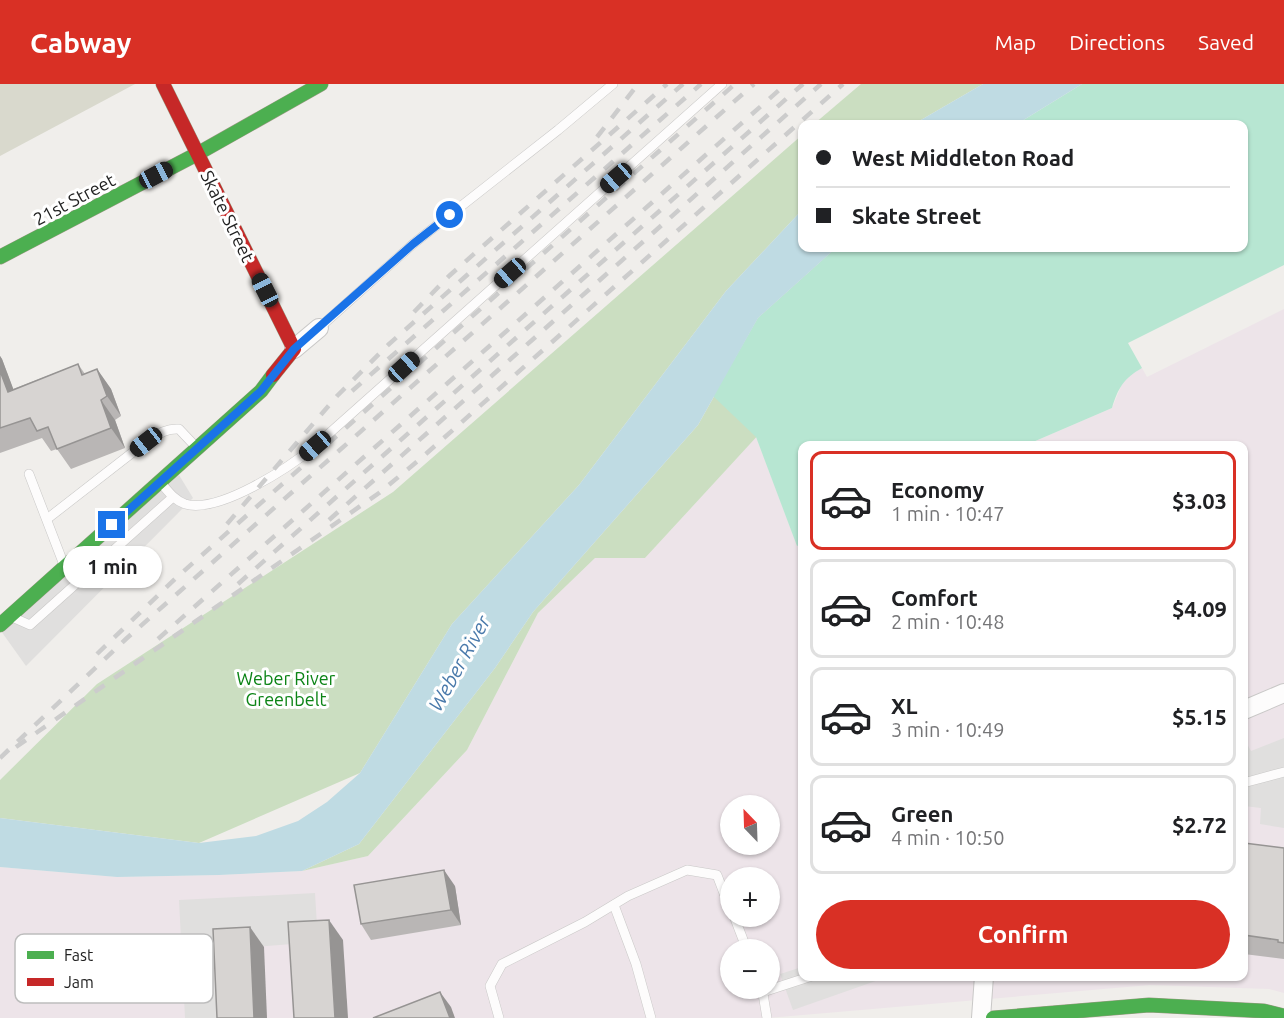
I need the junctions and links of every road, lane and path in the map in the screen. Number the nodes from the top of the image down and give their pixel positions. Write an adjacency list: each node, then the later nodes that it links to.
1 (163, 84): 5 (street, Skate Street)
2 (321, 84): 5 (street, 21st Street)
3 (613, 84): 7 (lane)
4 (723, 84): 12 (lane)
5 (197, 154): 6 (street, 21st Street); 8 (street, Skate Street)
6 (0, 257)
7 (319, 328): 8 (street)
8 (294, 349): 9 (street)
9 (198, 448): 11 (street); 13 (lane)
10 (29, 474): 13 (lane)
11 (160, 482): 12 (lane); 14 (street)
12 (173, 497): 15 (lane)
13 (47, 519): 14 (lane)
14 (65, 567): 15 (street)
15 (5, 621)
16 (1284, 693): 17 (street)
17 (1248, 708)
18 (1284, 772): 19 (lane)
19 (1248, 782)
20 (720, 883): 21 (lane)
21 (614, 905): 27 (lane); 28 (lane)
22 (798, 980): 24 (lane)
23 (984, 981): 30 (street)
24 (780, 985)
25 (764, 999): 29 (lane)
26 (1284, 1016): 31 (street)
27 (499, 1018)
28 (651, 1018)
29 (767, 1018)
30 (981, 1018)
31 (993, 1018)

